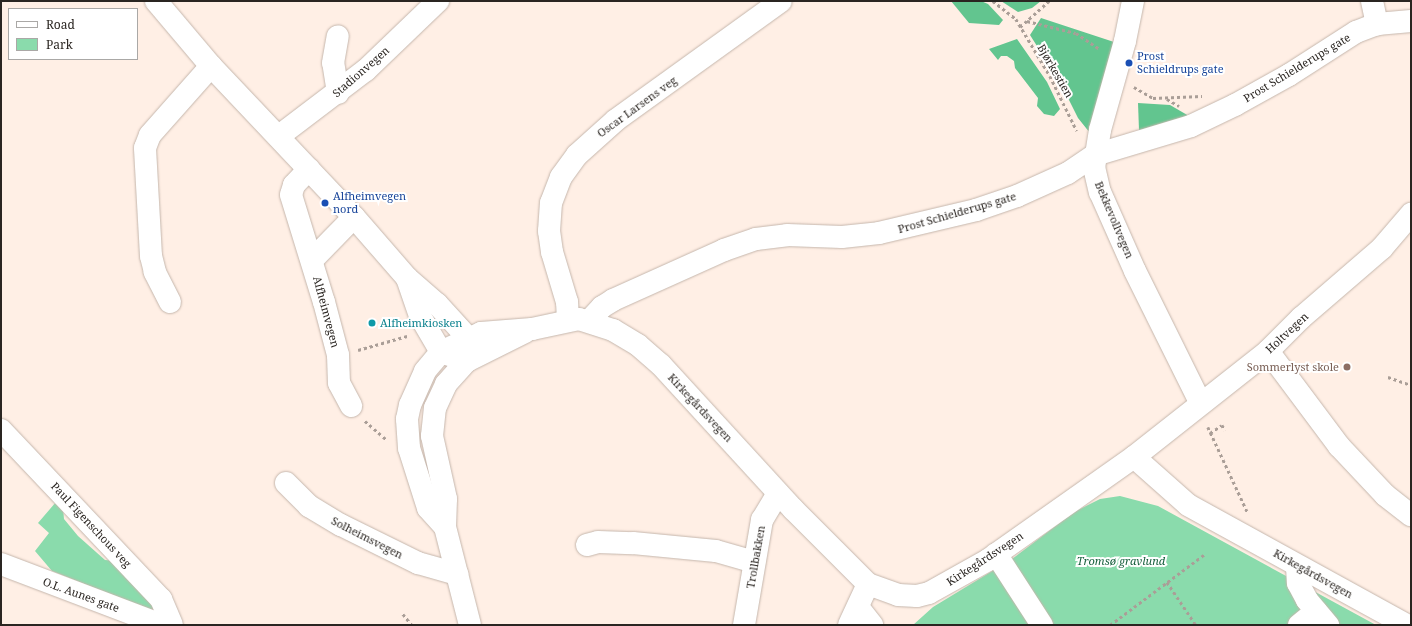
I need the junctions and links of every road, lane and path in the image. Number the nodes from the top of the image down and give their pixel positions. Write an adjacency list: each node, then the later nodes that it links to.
1 (156, 1): 13 (street)
2 (438, 1): 15 (street, Stadionvegen)
3 (781, 1): 24 (street, Oscar Larsens veg)
4 (993, 1): 11 (path, Bjørkestien)
5 (1049, 1): 8 (path)
6 (1133, 1): 14 (street, Bekkevollvegen)
7 (1372, 1): 10 (street)
8 (1027, 21): 11 (path); 14 (path)
9 (1411, 21): 10 (street, Prost Schielderups gate)
10 (1377, 24): 17 (street, Prost Schielderups gate)
11 (1020, 26): 17 (path, Bjørkestien)
12 (338, 36): 15 (street)
13 (211, 66): 16 (street); 23 (street)
14 (1118, 66): 17 (street, Bekkevollvegen)
15 (338, 93): 16 (street, Stadionvegen)
16 (279, 136): 18 (street)
17 (1095, 155): 25 (street, Prost Schielderups gate); 35 (street, Bekkevollvegen)
18 (309, 169): 20 (street); 21 (street, Alfheimvegen)
19 (1411, 214): 29 (street, Holtvegen)
20 (354, 218): 21 (street); 22 (street)
21 (312, 260): 31 (street, Alfheimvegen)
22 (407, 278): 28 (street); 30 (street)
23 (170, 302)
24 (568, 320): 25 (street, Kirkegårdsvegen); 26 (street, Kirkegårdsvegen)
25 (589, 321): 43 (street, Kirkegårdsvegen)
26 (532, 328): 28 (street, Kirkegårdsvegen); 32 (street, Kirkegårdsvegen)
27 (412, 335): 31 (path)
28 (468, 338): 30 (street, Kirkegårdsvegen); 32 (street)
29 (1268, 351): 35 (street, Holtvegen); 44 (street)
30 (441, 352): 32 (street); 45 (street, Kirkegårdsvegen)
31 (338, 355): 36 (street, Alfheimvegen)
32 (466, 362): 45 (street, Kirkegårdsvegen)
33 (1388, 377): 34 (path)
34 (1411, 384)
35 (1201, 404): 39 (path); 41 (street, Holtvegen)
36 (351, 406): 40 (path)
37 (1, 430): 61 (street, Paul Figenschous veg)
38 (1225, 430): 39 (path)
39 (1210, 433): 46 (path)
40 (392, 443)
41 (1134, 457): 46 (street, Kirkegårdsvegen); 48 (street, Kirkegårdsvegen)
42 (286, 483): 53 (street, Solheimsvegen)
43 (778, 493): 50 (street, Trollbakken); 55 (street, Kirkegårdsvegen)
44 (1411, 515)
45 (445, 527): 53 (street, Kirkegårdsvegen)
46 (1253, 541): 52 (street, Kirkegårdsvegen)
47 (587, 545): 50 (street)
48 (996, 554): 55 (street, Kirkegårdsvegen); 66 (street)
49 (1205, 554): 54 (path)
50 (754, 562): 64 (street, Trollbakken)
51 (1, 564): 60 (street, O.L. Aunes gate)
52 (1297, 566): 59 (street); 70 (street, Kirkegårdsvegen)
53 (457, 574): 63 (street, Kirkegårdsvegen)
54 (1167, 582): 67 (path); 68 (path)
55 (868, 584): 57 (street)
56 (403, 614): 62 (path)
57 (853, 616): 65 (street)
58 (1411, 617): 70 (street)
59 (1322, 618): 69 (street)
60 (162, 625)
61 (172, 625)
62 (412, 625)
63 (470, 625)
64 (744, 625)
65 (872, 625)
66 (1042, 625)
67 (1110, 625)
68 (1196, 625)
69 (1299, 625)
70 (1407, 625)

